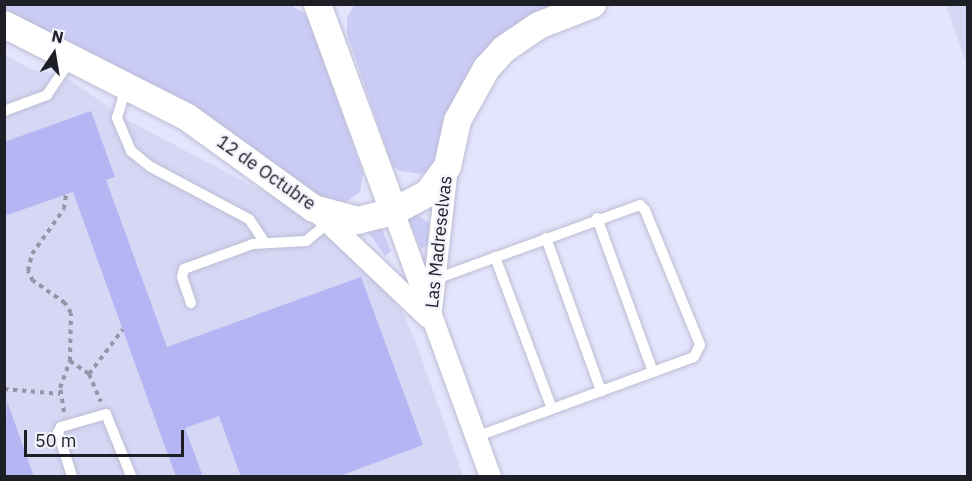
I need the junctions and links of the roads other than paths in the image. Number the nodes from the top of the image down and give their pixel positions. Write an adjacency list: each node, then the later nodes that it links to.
1 (317, 4): 8 (street)
2 (592, 4): 7 (street, 12 de Octubre)
3 (4, 24): 4 (street, 12 de Octubre)
4 (73, 56): 5 (street, 12 de Octubre); 6 (lane)
5 (128, 84): 9 (street, 12 de Octubre); 12 (lane)
6 (4, 111)
7 (447, 166): 8 (street, 12 de Octubre); 14 (street, Las Madreselvas)
8 (393, 211): 9 (street, 12 de Octubre); 16 (street)
9 (321, 216): 12 (lane); 16 (street, Las Madreselvas)
10 (597, 218): 11 (lane); 17 (lane); 17 (lane)
11 (546, 238): 13 (lane); 18 (lane)
12 (265, 243): 15 (lane)
13 (495, 257): 14 (lane); 19 (lane)
14 (433, 280): 16 (street, Las Madreselvas)
15 (191, 303)
16 (430, 319): 20 (street, Las Madreselvas)
17 (653, 372): 18 (lane)
18 (601, 391): 19 (lane)
19 (552, 409): 20 (lane)
20 (476, 437): 23 (street, Las Madreselvas)
21 (72, 477): 22 (lane)
22 (131, 477)
23 (490, 477)

